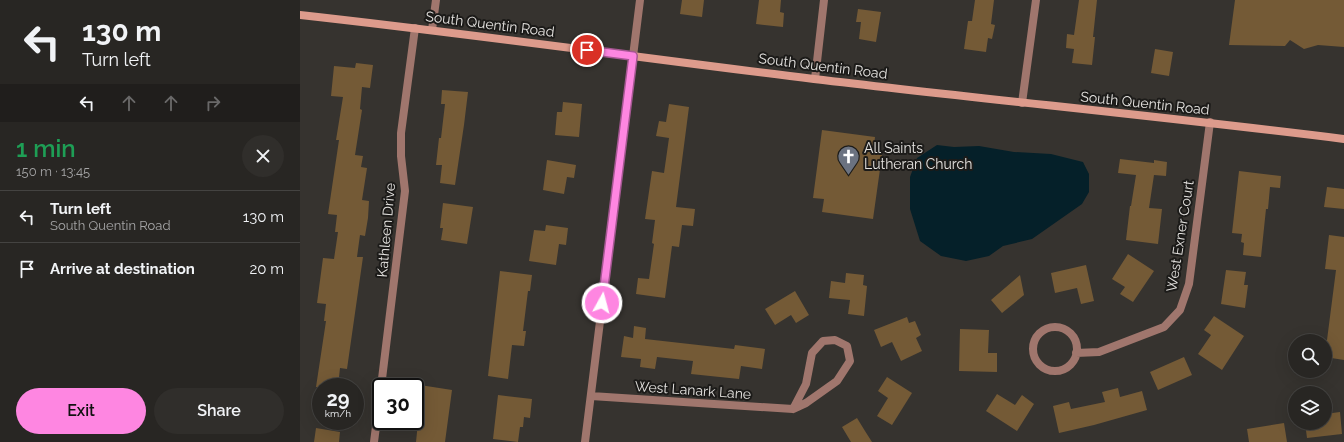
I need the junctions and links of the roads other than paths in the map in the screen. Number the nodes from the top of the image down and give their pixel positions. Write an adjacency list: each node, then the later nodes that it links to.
1 (436, 0): 7 (street)
2 (640, 0): 8 (street)
3 (824, 0): 9 (street)
4 (1036, 0): 10 (street)
5 (300, 15): 6 (main road, South Quentin Road)
6 (415, 28): 7 (main road, South Quentin Road); 14 (street, Kathleen Drive)
7 (432, 30): 8 (main road, South Quentin Road)
8 (633, 56): 9 (main road, South Quentin Road); 15 (street)
9 (815, 79): 10 (main road, South Quentin Road)
10 (1022, 103): 11 (main road, South Quentin Road)
11 (1210, 122): 12 (main road, South Quentin Road); 13 (street, West Exner Court)
12 (1344, 139)
13 (1076, 353): 13 (street)
14 (382, 378)
15 (591, 396): 16 (street, West Lanark Lane); 19 (street)
16 (793, 409): 16 (street)
17 (376, 430): 18 (street, Kathleen Drive)
18 (374, 442)
19 (585, 442)

